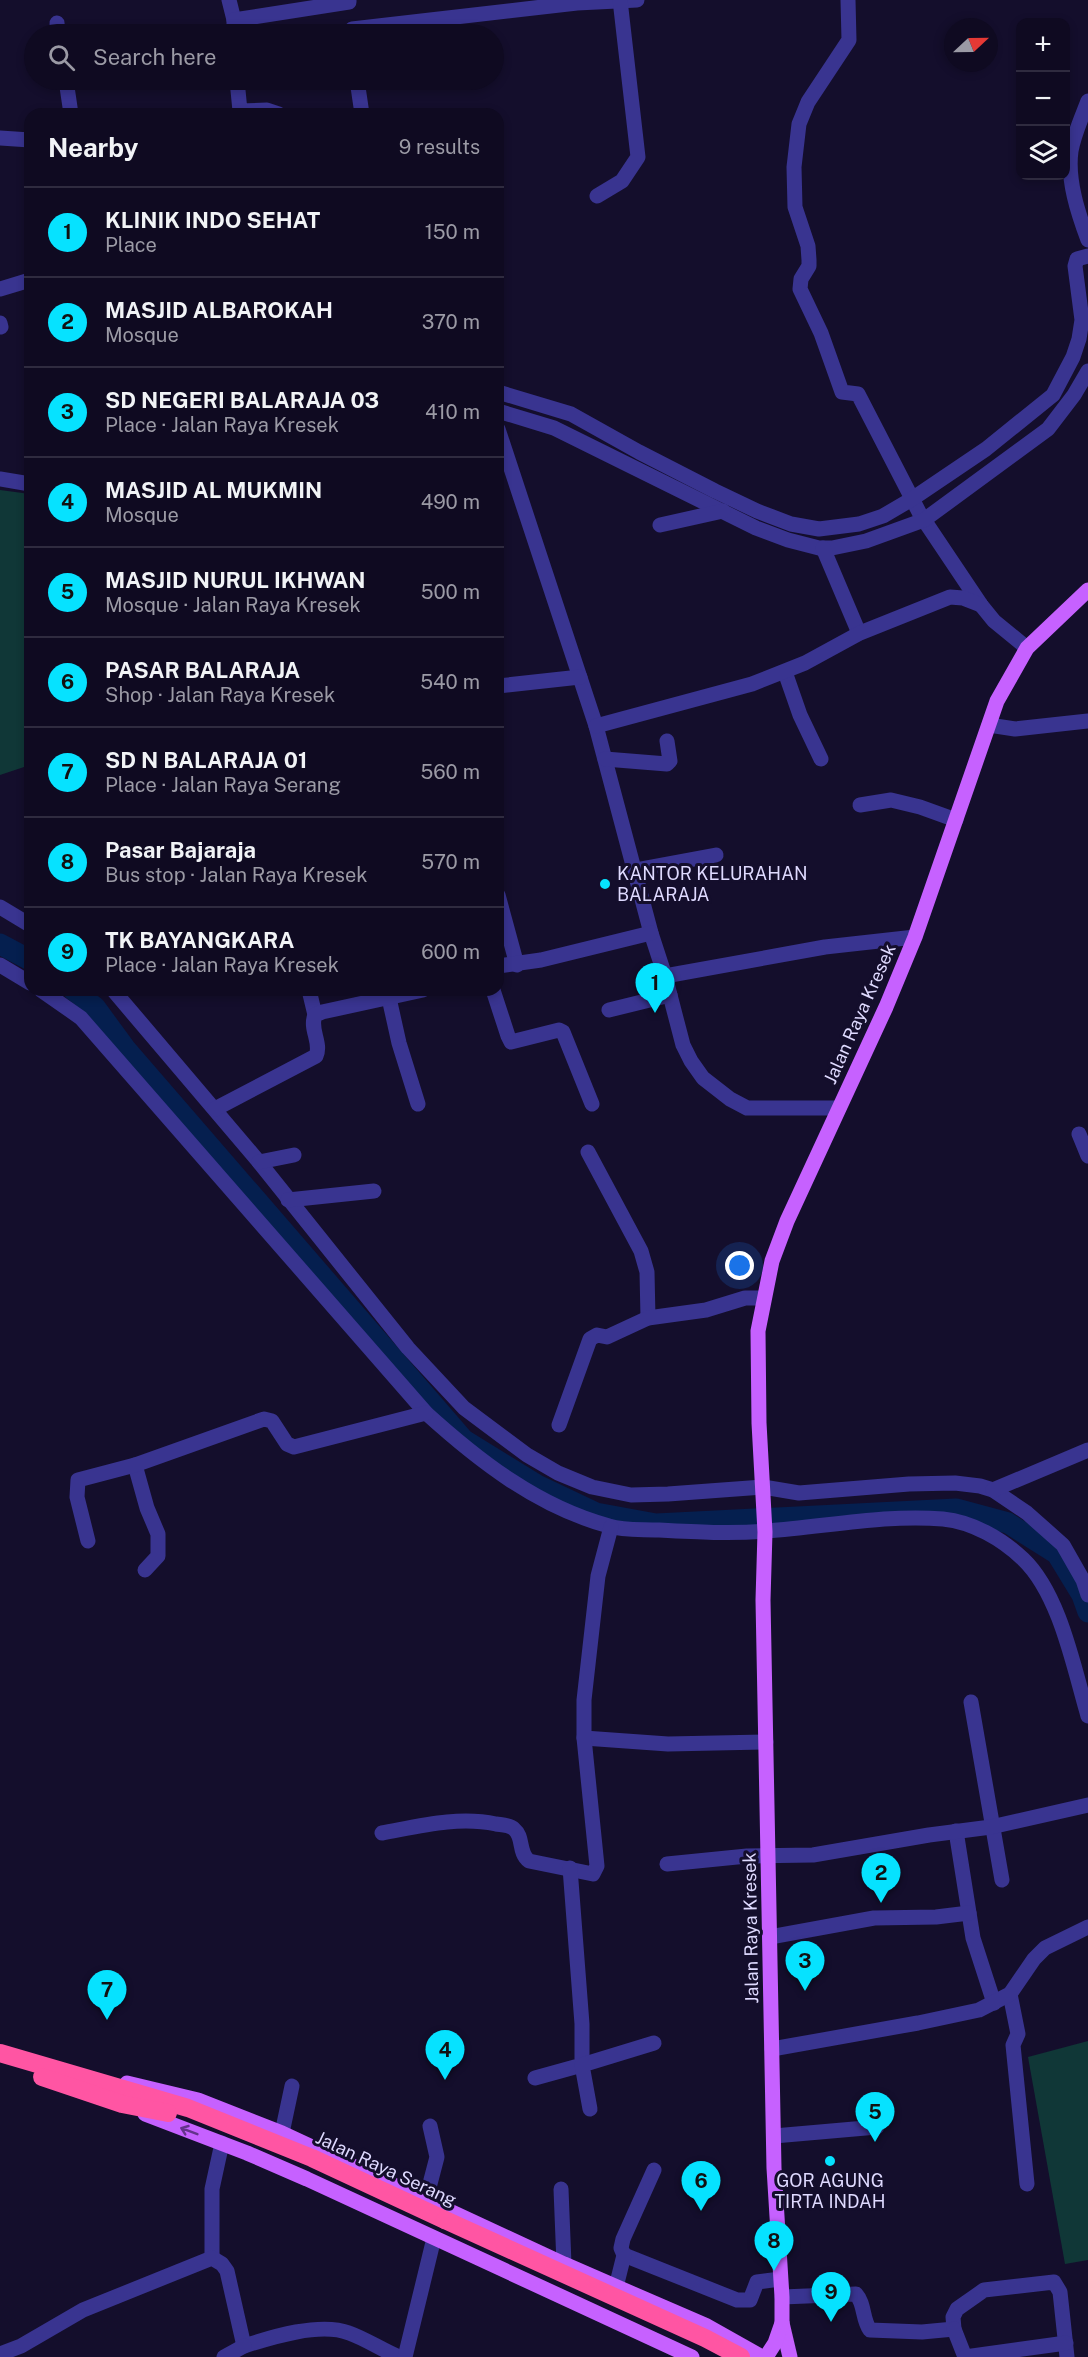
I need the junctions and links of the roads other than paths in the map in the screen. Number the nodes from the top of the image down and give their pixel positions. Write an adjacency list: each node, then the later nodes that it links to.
1 (229, 0): 6 (street)
2 (637, 0): 5 (street)
3 (848, 0): 35 (street)
4 (349, 1): 7 (street); 8 (street)
5 (621, 1): 9 (street); 20 (street)
6 (233, 24)
7 (247, 24)
8 (352, 24)
9 (415, 24)
10 (67, 90): 14 (street)
11 (236, 90): 15 (street)
12 (358, 90): 16 (street)
13 (1088, 101): 17 (street)
14 (70, 108)
15 (234, 108)
16 (361, 108)
17 (1072, 127): 21 (street)
18 (0, 138): 19 (street)
19 (24, 140)
20 (597, 196)
21 (1088, 240)
22 (1084, 257): 27 (street)
23 (24, 282): 24 (street)
24 (0, 289)
25 (1088, 371): 27 (street)
26 (504, 394): 37 (street)
27 (1059, 400): 29 (street); 29 (street)
28 (504, 413): 36 (street)
29 (1042, 418): 30 (street); 30 (street)
30 (1020, 438): 32 (street); 32 (street)
31 (504, 447): 46 (street)
32 (991, 458): 35 (street); 35 (street)
33 (0, 479): 34 (street)
34 (24, 483)
35 (917, 509): 39 (street); 39 (street); 42 (street)
36 (723, 511): 37 (street); 38 (street)
37 (757, 520): 40 (street)
38 (660, 525)
39 (862, 532): 40 (street)
40 (820, 540): 43 (street)
41 (1088, 590): 44 (main road, Jalan Raya Kresek)
42 (981, 605): 43 (street); 44 (street)
43 (859, 633): 45 (street)
44 (1027, 648): 49 (main road, Jalan Raya Kresek)
45 (785, 672): 50 (street); 53 (street)
46 (580, 677): 47 (street); 50 (street)
47 (504, 685)
48 (1088, 721): 49 (street)
49 (988, 725): 55 (main road, Jalan Raya Kresek)
50 (596, 726): 52 (street)
51 (667, 741): 52 (street)
52 (605, 759): 57 (street)
53 (821, 759)
54 (860, 805): 55 (street)
55 (956, 820): 62 (main road, Jalan Raya Kresek)
56 (716, 855): 57 (street)
57 (635, 870): 61 (street)
58 (0, 906): 60 (street)
59 (504, 917): 63 (street)
60 (24, 922)
61 (651, 933): 63 (street); 66 (street)
62 (915, 938): 66 (street); 80 (main road, Jalan Raya Kresek)
63 (517, 964): 65 (street)
64 (0, 965): 67 (street)
65 (504, 965)
66 (665, 976): 68 (street)
67 (24, 979)
68 (670, 995): 75 (street); 80 (street)
69 (50, 996): 90 (street)
70 (118, 996): 79 (street)
71 (310, 996): 76 (street)
72 (398, 996): 74 (street)
73 (495, 996): 78 (street)
74 (389, 998): 76 (street); 77 (street)
75 (609, 1010)
76 (315, 1016): 79 (street)
77 (418, 1104)
78 (592, 1104)
79 (215, 1108): 85 (street)
80 (839, 1108): 88 (main road, Jalan Raya Kresek)
81 (1078, 1134): 84 (street)
82 (588, 1152): 89 (street)
83 (294, 1155): 85 (street)
84 (1088, 1156)
85 (259, 1162): 87 (street)
86 (374, 1191): 87 (street)
87 (288, 1200): 94 (street)
88 (764, 1298): 89 (street); 94 (main road, Jalan Raya Kresek)
89 (648, 1318): 91 (street)
90 (426, 1413): 93 (street); 96 (street)
91 (559, 1425)
92 (1088, 1450): 95 (street)
93 (135, 1465): 98 (street); 99 (street)
94 (763, 1490): 95 (street); 97 (main road, Jalan Raya Kresek)
95 (993, 1490): 100 (street)
96 (611, 1527): 97 (street); 103 (street)
97 (765, 1530): 102 (street); 104 (main road, Jalan Raya Kresek)
98 (88, 1541)
99 (145, 1570)
100 (1086, 1585)
101 (971, 1702): 106 (street)
102 (1088, 1716)
103 (584, 1738): 104 (street); 111 (street)
104 (766, 1742): 109 (main road, Jalan Raya Kresek)
105 (1088, 1805): 106 (street)
106 (991, 1827): 107 (street); 112 (street)
107 (956, 1831): 109 (street); 113 (street)
108 (382, 1833): 111 (street)
109 (769, 1856): 110 (street); 115 (main road, Jalan Raya Kresek)
110 (667, 1864)
111 (570, 1868): 122 (street)
112 (1002, 1881)
113 (969, 1913): 115 (street); 117 (street)
114 (1088, 1927): 116 (street)
115 (770, 1937): 119 (main road, Jalan Raya Kresek)
116 (1010, 1994): 117 (street); 134 (street)
117 (994, 2003): 119 (street)
118 (654, 2043): 122 (street)
119 (772, 2049): 131 (main road, Jalan Raya Kresek)
120 (0, 2053): 124 (highway, Jalan Raya Serang)
121 (0, 2065): 124 (highway, Jalan Raya Serang)
122 (582, 2065): 123 (street); 126 (street)
123 (535, 2078)
124 (80, 2083): 127 (highway, Jalan Raya Serang); 130 (main road); 132 (main road, one-way to 124)
125 (292, 2086): 130 (street)
126 (590, 2109)
127 (187, 2112): 156 (highway, Jalan Raya Serang); 157 (highway, Jalan Raya Serang, bridge)
128 (430, 2126): 136 (street)
129 (877, 2127): 131 (street)
130 (282, 2133): 136 (main road)
131 (774, 2136): 143 (main road, Jalan Raya Kresek)
132 (222, 2143): 138 (main road); 141 (street)
133 (654, 2170): 139 (street)
134 (1027, 2184)
135 (561, 2189): 142 (street)
136 (426, 2199): 137 (main road)
137 (481, 2225): 140 (main road); 142 (main road)
138 (434, 2238): 140 (main road); 155 (street)
139 (624, 2255): 143 (street); 144 (street)
140 (474, 2256): 152 (main road)
141 (212, 2258): 149 (street); 151 (street)
142 (564, 2264): 144 (main road)
143 (780, 2279): 145 (main road, Jalan Raya Kresek)
144 (616, 2287): 147 (main road)
145 (782, 2297): 146 (main road, Jalan Raya Kresek); 148 (street)
146 (782, 2323): 158 (main road, Jalan Raya Kresek); 159 (main road)
147 (707, 2326): 152 (main road); 158 (main road)
148 (954, 2329): 150 (street); 160 (street)
149 (244, 2346): 153 (street); 154 (street)
150 (1066, 2350): 160 (street)
151 (0, 2354)
152 (689, 2355)
153 (224, 2357)
154 (399, 2357)
155 (405, 2357)
156 (718, 2357)
157 (741, 2357)
158 (764, 2357)
159 (790, 2357)
160 (965, 2357)

